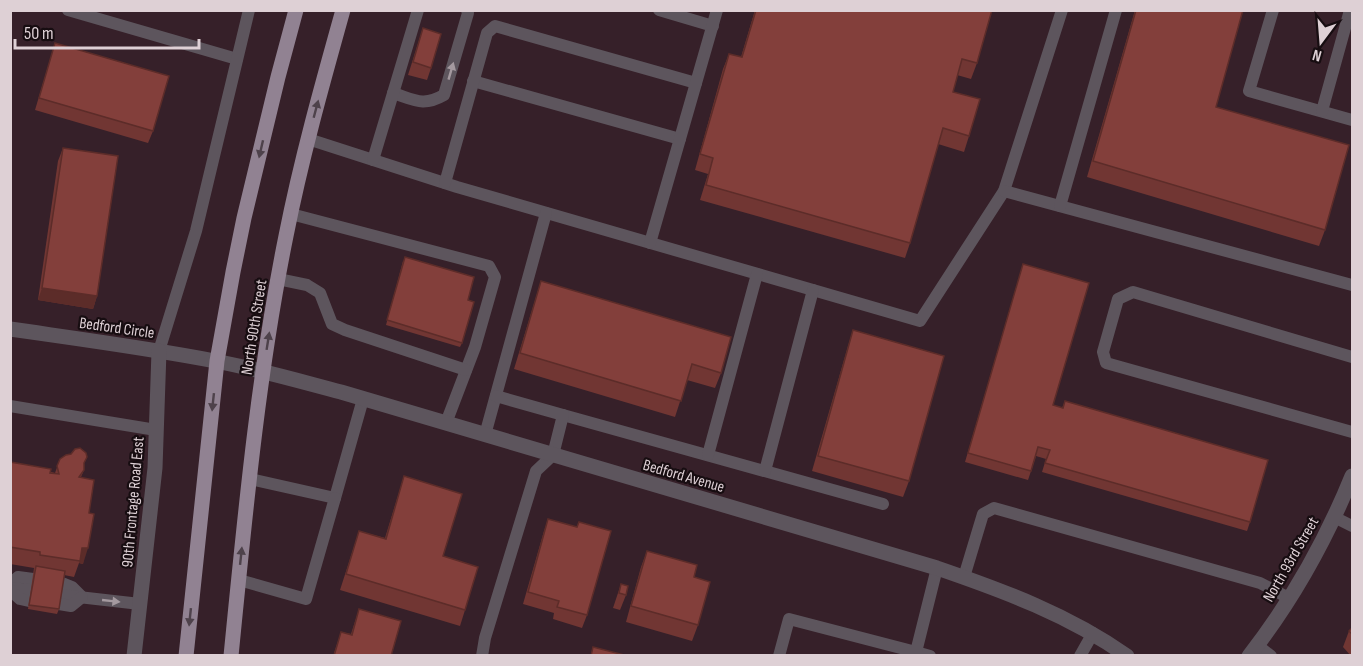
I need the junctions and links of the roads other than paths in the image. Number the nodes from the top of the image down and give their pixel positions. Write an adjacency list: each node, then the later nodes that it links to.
1 (68, 10): 14 (lane)
2 (249, 10): 14 (lane)
3 (296, 10): 36 (main road, North 90th Street, one-way to 36)
4 (343, 10): 20 (main road, North 90th Street, one-way to 4)
5 (418, 10): 17 (lane)
6 (467, 10): 17 (lane, one-way to 6)
7 (659, 10): 13 (lane)
8 (717, 10): 13 (lane)
9 (1062, 10): 24 (lane)
10 (1116, 10): 25 (lane)
11 (1273, 10): 18 (lane)
12 (1350, 10): 18 (lane)
13 (713, 26): 16 (lane)
14 (237, 59): 34 (lane)
15 (473, 81): 16 (lane); 21 (lane); 23 (lane)
16 (696, 82): 21 (lane)
17 (393, 93): 22 (lane)
18 (1322, 111): 19 (lane)
19 (1353, 120)
20 (308, 139): 22 (lane); 27 (main road, North 90th Street)
21 (680, 139): 28 (lane)
22 (373, 160): 23 (lane)
23 (445, 183): 26 (lane)
24 (1004, 191): 25 (lane); 32 (lane)
25 (1060, 206): 31 (lane)
26 (546, 213): 28 (lane); 39 (lane)
27 (291, 214): 30 (main road, North 90th Street); 37 (lane)
28 (650, 243): 29 (lane)
29 (757, 274): 32 (lane); 48 (lane)
30 (279, 279): 37 (lane); 38 (main road, North 90th Street, one-way to 30)
31 (1353, 285)
32 (813, 290): 49 (lane)
33 (10, 329): 34 (street, Bedford Circle)
34 (159, 351): 36 (street, Bedford Circle); 44 (street, 90th Frontage Road East)
35 (1353, 357): 45 (lane)
36 (217, 361): 38 (street, Bedford Avenue); 67 (main road, North 90th Street, one-way to 67)
37 (466, 370): 43 (lane)
38 (263, 372): 40 (street, Bedford Avenue); 50 (main road, North 90th Street)
39 (496, 396): 42 (lane); 46 (lane)
40 (363, 399): 43 (street, Bedford Avenue); 52 (lane)
41 (10, 405): 44 (lane)
42 (563, 415): 47 (lane); 48 (lane)
43 (446, 423): 46 (street, Bedford Avenue)
44 (156, 430): 62 (street, 90th Frontage Road East)
45 (1353, 432)
46 (485, 435): 47 (street, Bedford Avenue)
47 (553, 455): 56 (street, Bedford Avenue); 69 (lane)
48 (708, 455): 49 (lane)
49 (765, 471): 53 (lane)
50 (250, 479): 52 (lane); 58 (main road, North 90th Street, one-way to 50)
51 (1351, 486): 54 (street, North 93rd Street)
52 (334, 498): 58 (lane)
53 (883, 504)
54 (1334, 517): 55 (lane); 61 (street, North 93rd Street)
55 (1353, 526)
56 (938, 568): 57 (street, Bedford Avenue); 65 (lane)
57 (964, 577): 61 (lane); 63 (street, Bedford Avenue)
58 (239, 580): 68 (main road, North 90th Street)
59 (10, 587): 59 (lane)
60 (82, 597): 60 (lane); 62 (lane, one-way to 62)
61 (1289, 598): 64 (street, North 93rd Street)
62 (140, 604): 66 (street, 90th Frontage Road East)
63 (1094, 633): 72 (lane); 73 (street, Bedford Avenue)
64 (1253, 650): 74 (lane)
65 (916, 652): 70 (lane); 71 (lane)
66 (134, 656)
67 (186, 656)
68 (231, 656)
69 (482, 656)
70 (779, 656)
71 (930, 656)
72 (1080, 656)
73 (1127, 656)
74 (1271, 656)

